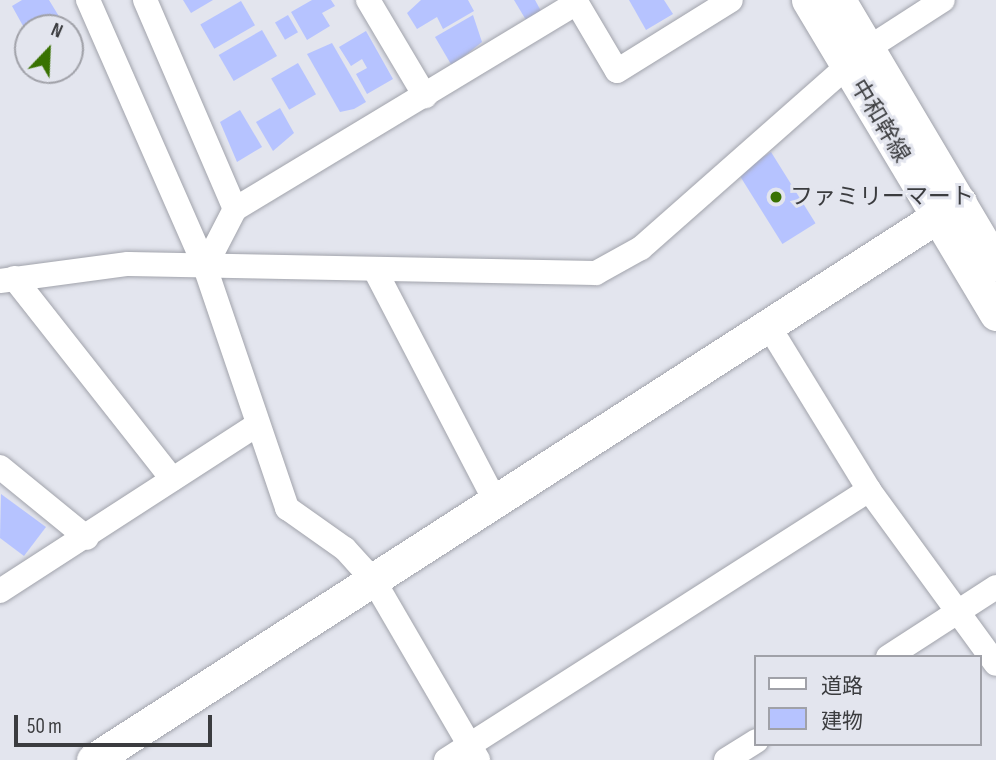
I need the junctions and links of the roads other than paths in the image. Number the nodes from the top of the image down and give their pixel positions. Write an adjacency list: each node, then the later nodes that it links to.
1 (88, 0): 14 (street)
2 (145, 0): 11 (street)
3 (368, 0): 10 (street)
4 (731, 0): 8 (street)
5 (808, 0): 9 (street, 中和幹線)
6 (839, 0): 9 (street, 中和幹線)
7 (943, 0): 9 (street)
8 (576, 1): 10 (street)
9 (857, 58): 12 (street, 中和幹線); 15 (street)
10 (425, 96): 11 (street)
11 (234, 209): 14 (street)
12 (949, 209): 13 (street, 中和幹線); 17 (street, 中和幹線); 18 (street)
13 (996, 264)
14 (205, 267): 15 (street); 16 (street); 19 (street)
15 (376, 272): 23 (street)
16 (7, 279): 21 (street)
17 (996, 314)
18 (768, 325): 22 (street); 23 (street)
19 (258, 424): 21 (street); 25 (street)
20 (0, 467): 24 (street)
21 (172, 479): 24 (street)
22 (869, 490): 28 (street); 32 (street)
23 (496, 503): 25 (street)
24 (87, 538): 27 (street)
25 (374, 581): 32 (street); 33 (street)
26 (996, 587): 28 (street)
27 (0, 591)
28 (958, 612): 29 (street); 30 (street)
29 (891, 655)
30 (996, 664)
31 (754, 742): 35 (street)
32 (474, 752): 34 (street)
33 (93, 760)
34 (446, 760)
35 (726, 760)

